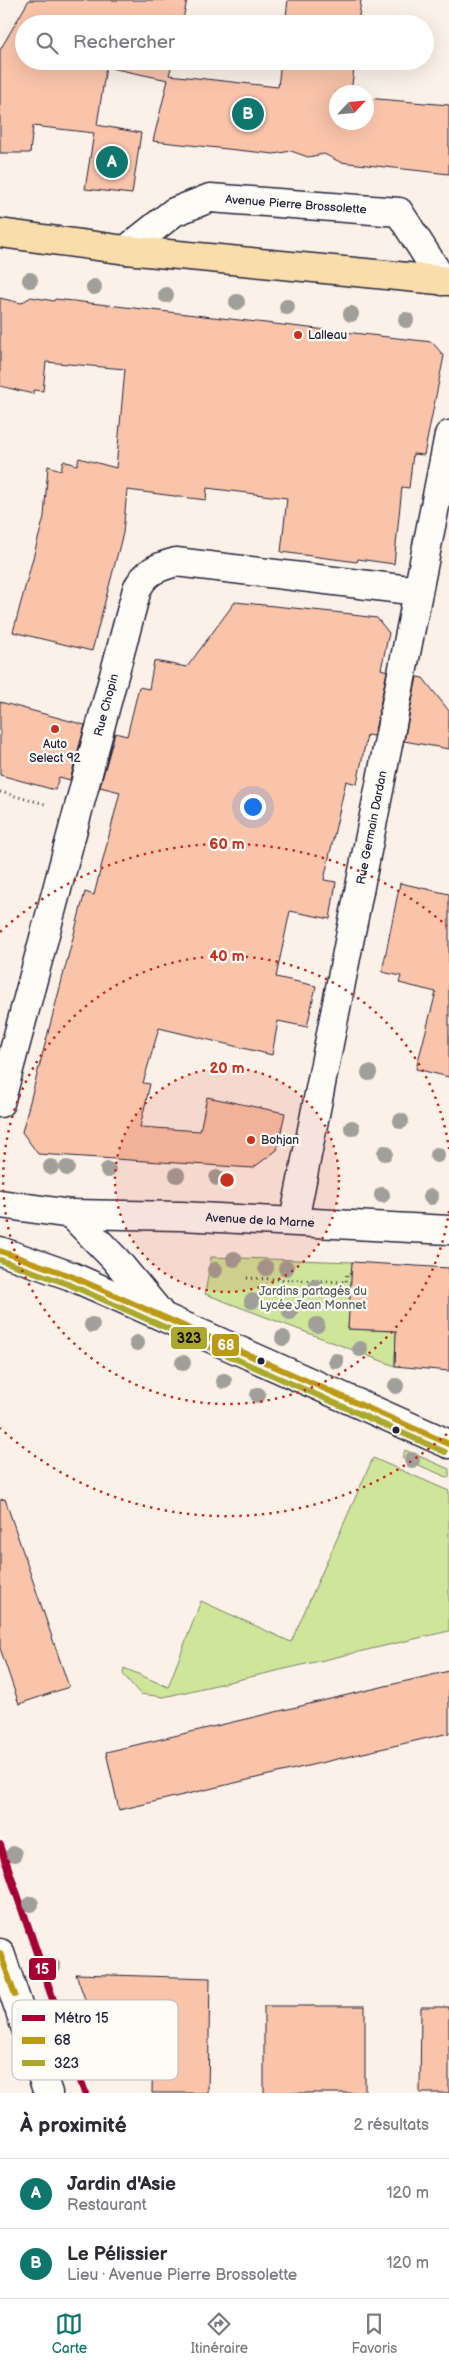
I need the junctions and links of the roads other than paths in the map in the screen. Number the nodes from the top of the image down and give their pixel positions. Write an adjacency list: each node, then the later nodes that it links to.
1 (0, 233): 2 (main road, Avenue Pierre Brossolette)
2 (126, 250): 3 (main road, Avenue Pierre Brossolette); 3 (street, Avenue Pierre Brossolette)
3 (446, 281)
4 (449, 434): 5 (street, Rue Germain Dardan)
5 (418, 591): 6 (street, Rue Chopin); 9 (street, Rue Germain Dardan)
6 (0, 1103)
7 (0, 1204): 8 (street, Avenue de la Marne)
8 (71, 1214): 9 (street, Avenue de la Marne); 12 (street)
9 (294, 1221): 10 (street, Avenue de la Marne)
10 (449, 1230)
11 (0, 1251): 12 (street)
12 (161, 1316): 13 (street)
13 (449, 1444)
14 (0, 1953): 15 (street)
15 (16, 2000)
16 (44, 2080): 17 (street)
17 (48, 2093)

